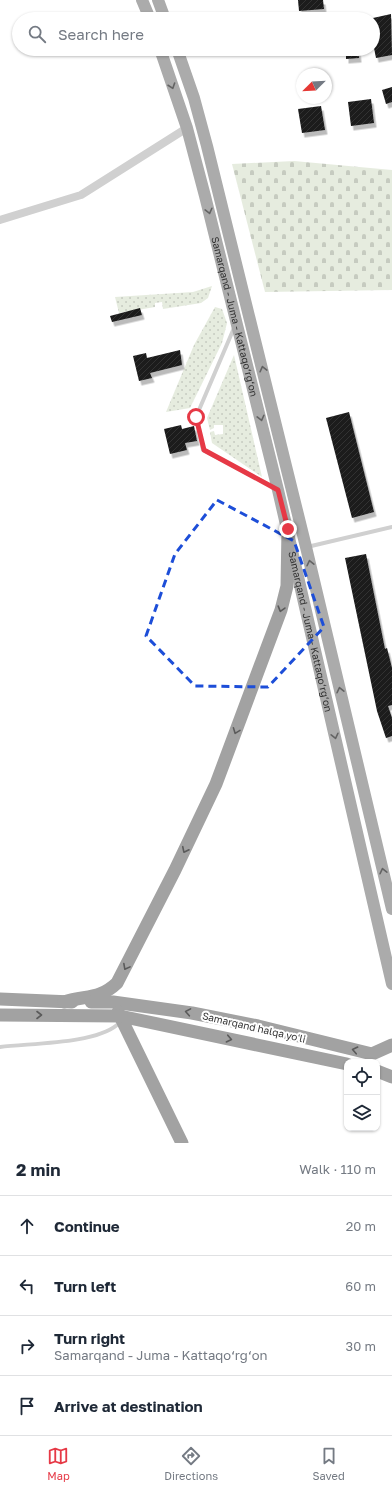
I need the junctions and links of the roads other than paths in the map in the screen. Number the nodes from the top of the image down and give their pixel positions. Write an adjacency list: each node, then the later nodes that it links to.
1 (142, 0): 3 (main road)
2 (158, 0): 4 (main road)
3 (147, 12)
4 (162, 12)
5 (162, 56): 7 (main road, Samarqand - Juma - Kattaqo‘rg‘on, one-way to 7)
6 (179, 56): 13 (main road, Samarqand - Juma - Kattaqo‘rg‘on, one-way to 6)
7 (186, 128): 8 (street); 9 (main road, Samarqand - Juma - Kattaqo‘rg‘on, one-way to 9)
8 (0, 220)
9 (237, 322): 10 (main road, Samarqand - Juma - Kattaqo‘rg‘on, one-way to 10); 10 (lane)
10 (278, 490): 12 (main road, Samarqand - Juma - Kattaqo‘rg‘on)
11 (392, 527): 13 (lane)
12 (288, 529): 15 (main road, Samarqand - Juma - Kattaqo‘rg‘on, one-way to 15); 17 (highway, one-way to 17)
13 (306, 547): 14 (main road, Samarqand - Juma - Kattaqo‘rg‘on, one-way to 13)
14 (392, 909)
15 (392, 984)
16 (0, 999): 17 (highway, Samarqand halqa yoʻli)
17 (64, 1002): 18 (highway, Samarqand halqa yoʻli)
18 (113, 1002): 20 (highway); 21 (highway, Samarqand halqa yoʻli, one-way to 18)
19 (0, 1015): 20 (highway, Samarqand halqa yoʻli, one-way to 20)
20 (118, 1021): 22 (lane); 23 (highway, Samarqand halqa yoʻli, one-way to 23); 26 (highway)
21 (392, 1045)
22 (0, 1047)
23 (344, 1063)
24 (380, 1072): 25 (highway)
25 (392, 1077)
26 (182, 1143)

